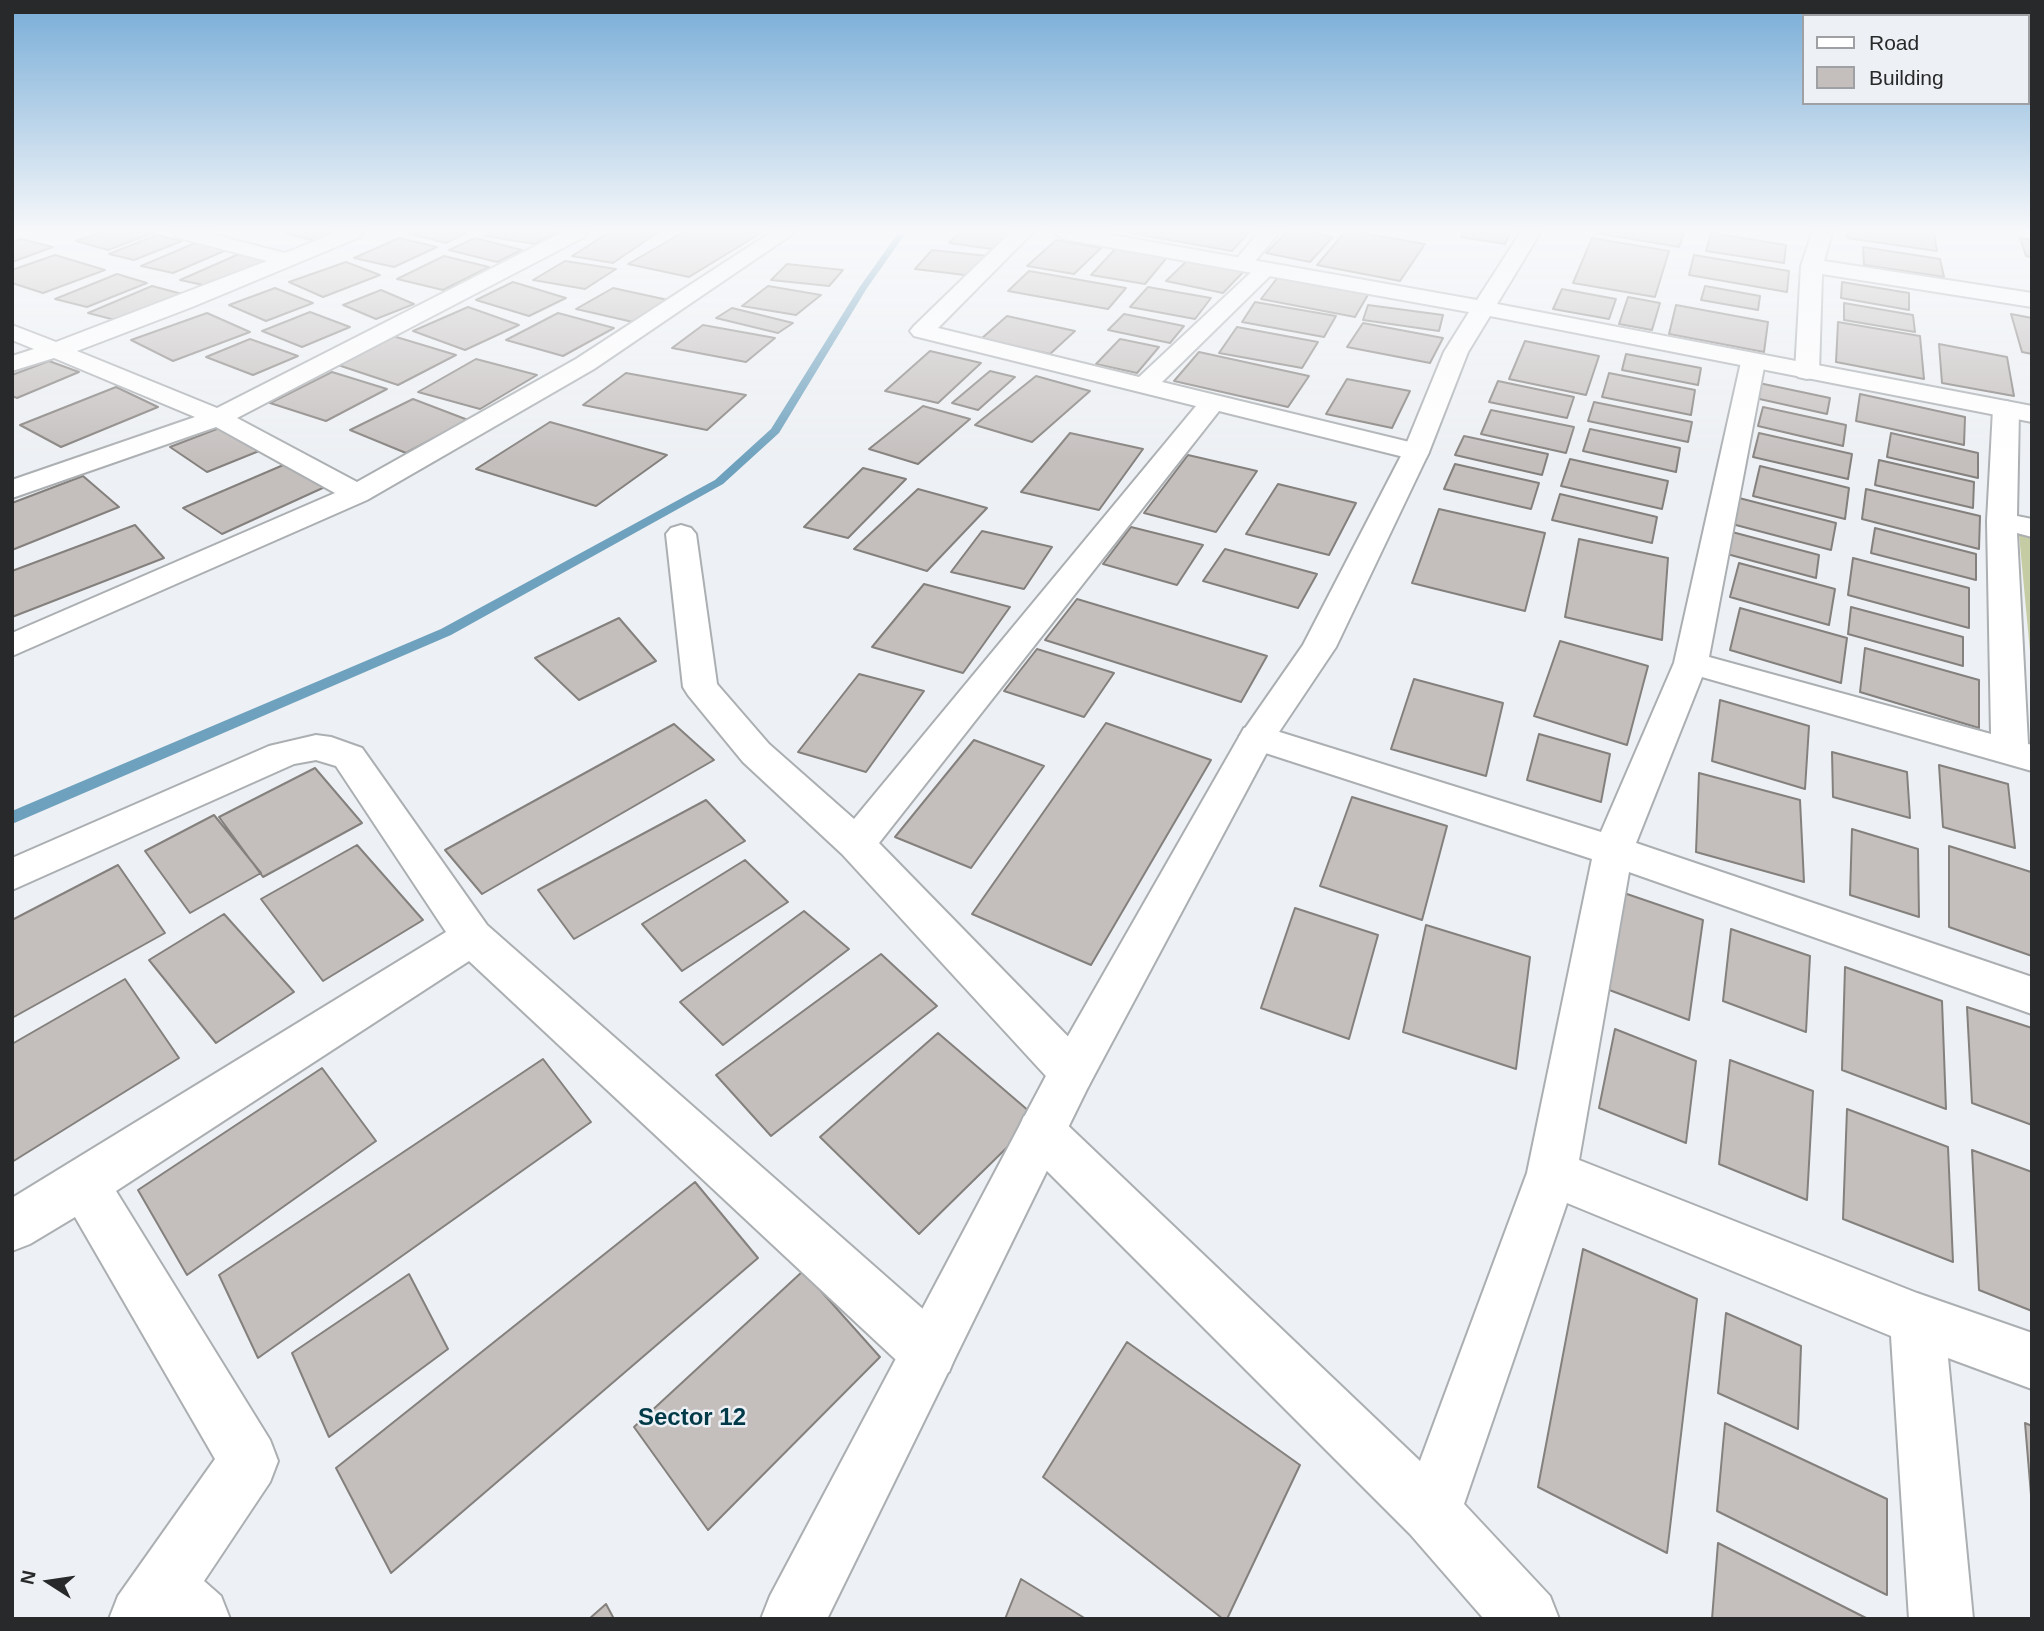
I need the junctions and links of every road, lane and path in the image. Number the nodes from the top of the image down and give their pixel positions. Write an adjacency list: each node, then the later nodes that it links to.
1 (167, 309): 10 (street)
2 (430, 309): 17 (street)
3 (669, 309): 20 (street)
4 (944, 309): 14 (street)
5 (1224, 309): 14 (street)
6 (1484, 309): 18 (street)
7 (1495, 309): 11 (street)
8 (1810, 309): 13 (street)
9 (12, 332): 10 (street)
10 (57, 351): 12 (street); 17 (street)
11 (1753, 362): 13 (street); 24 (street)
12 (12, 364)
13 (1807, 372): 16 (street)
14 (1144, 386): 15 (street)
15 (1213, 402): 18 (street); 27 (street)
16 (2019, 412): 21 (street)
17 (218, 418): 19 (street); 20 (street)
18 (1416, 452): 25 (street)
19 (12, 490)
20 (357, 494): 23 (street)
21 (2017, 525): 26 (street)
22 (681, 534): 27 (street)
23 (12, 646)
24 (1691, 663): 26 (street); 28 (street)
25 (1257, 737): 28 (street); 32 (street)
26 (2021, 755)
27 (856, 844): 32 (street)
28 (1613, 851): 31 (street); 34 (street)
29 (12, 875): 30 (street)
30 (472, 937): 35 (street); 38 (street)
31 (2032, 996)
32 (1072, 1072): 33 (street)
33 (1041, 1132): 38 (street); 40 (street)
34 (1552, 1172): 37 (street); 40 (street)
35 (83, 1184): 36 (street); 41 (street)
36 (12, 1226)
37 (1917, 1320): 39 (street); 44 (street)
38 (929, 1352): 42 (street)
39 (2032, 1361)
40 (1431, 1513): 43 (street)
41 (167, 1608)
42 (793, 1619)
43 (1527, 1619)
44 (1941, 1619)

